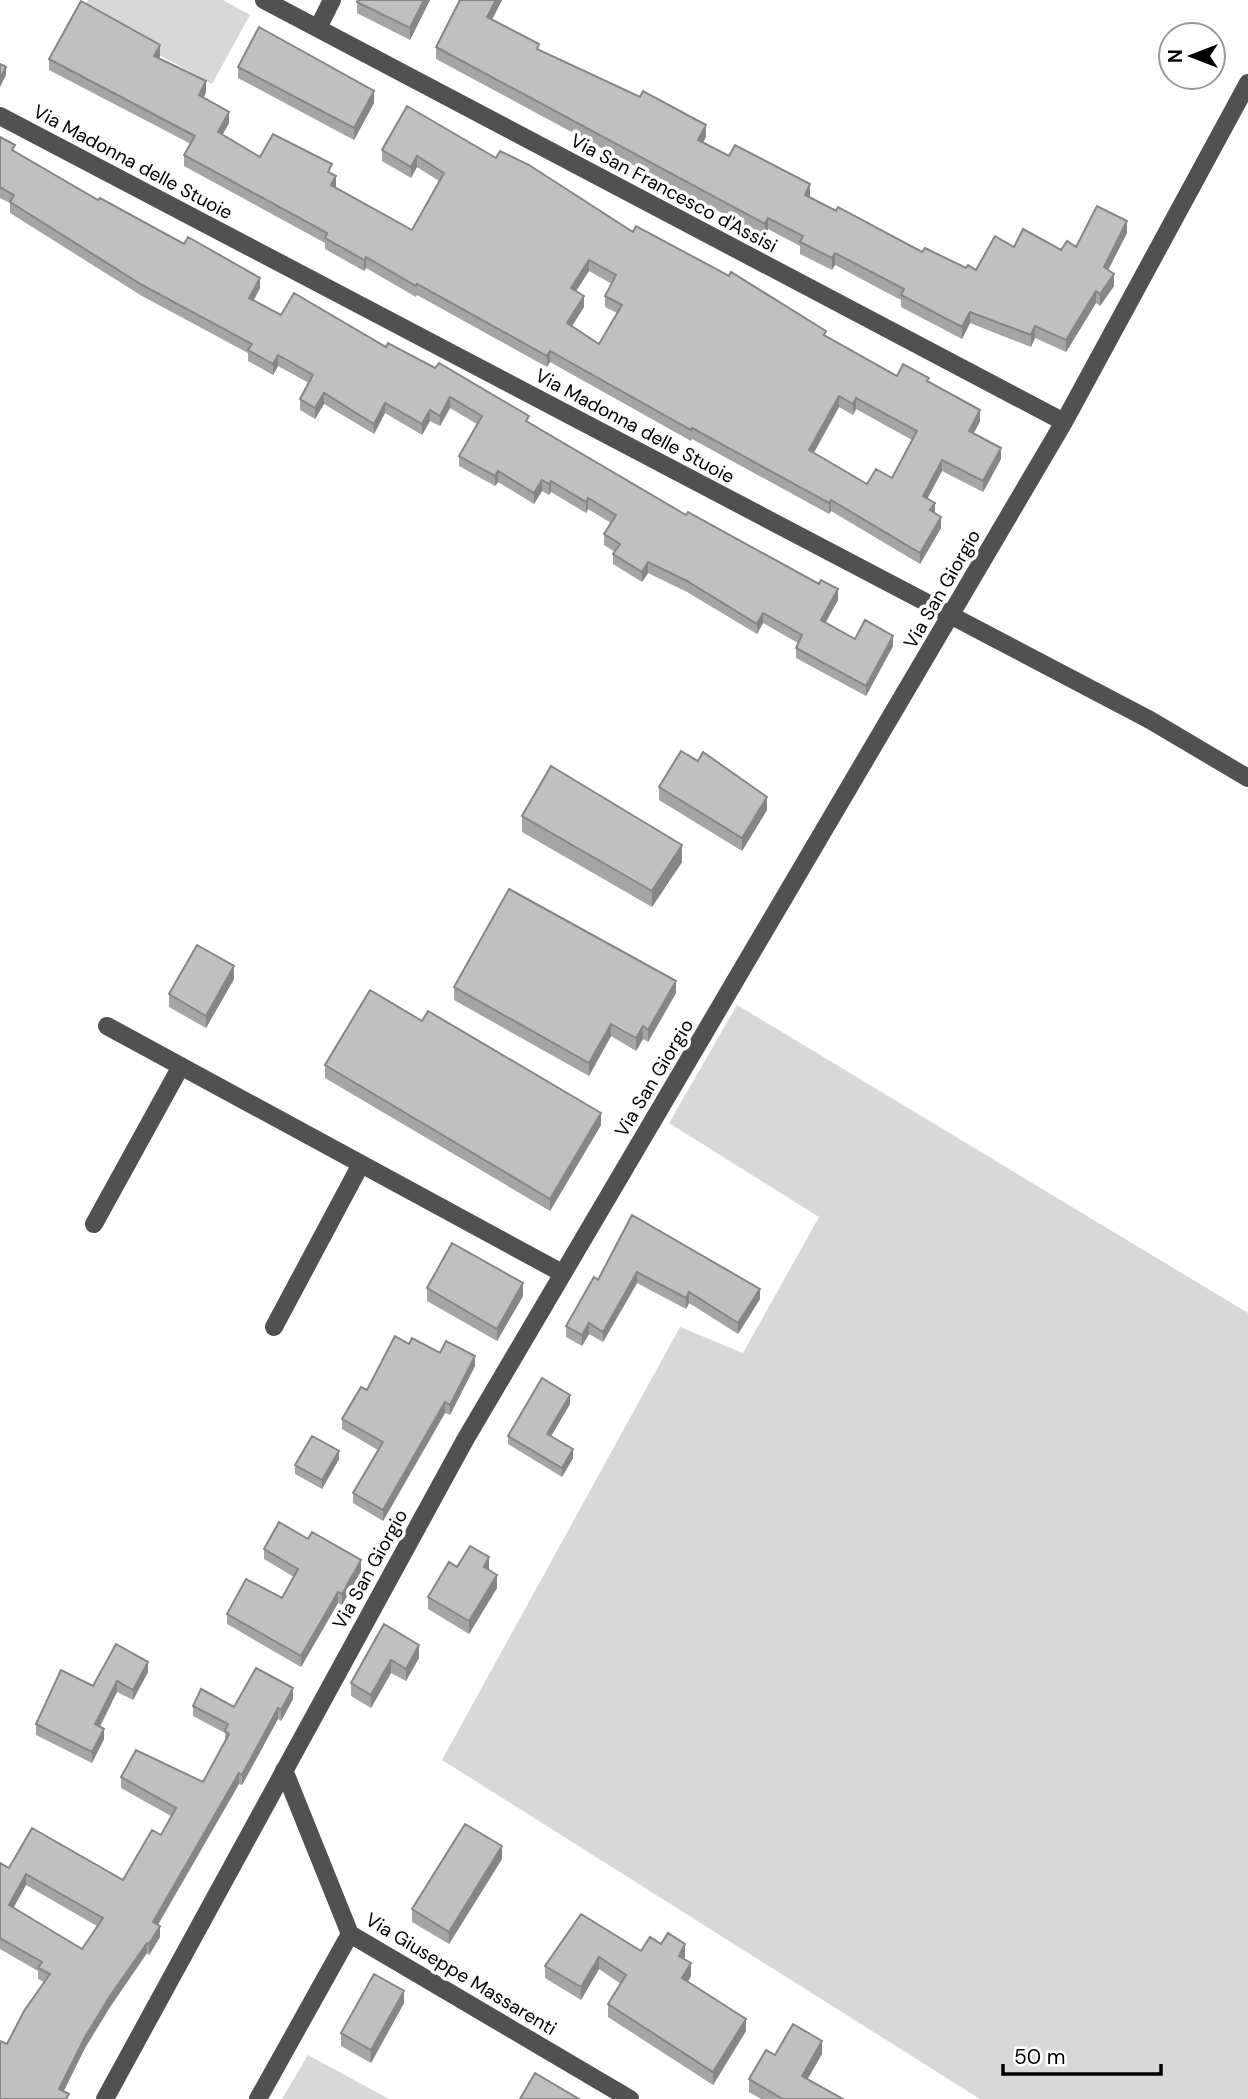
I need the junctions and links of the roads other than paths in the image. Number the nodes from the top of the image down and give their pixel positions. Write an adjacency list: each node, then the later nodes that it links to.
1 (264, 0): 3 (street, Via San Francesco d'Assisi)
2 (332, 0): 3 (street)
3 (318, 28): 6 (street, Via San Francesco d'Assisi)
4 (1248, 83): 6 (street, Via San Giorgio)
5 (0, 116): 7 (street, Via Madonna delle Stuoie)
6 (1063, 422): 7 (street, Via San Giorgio)
7 (951, 616): 8 (street, Via Madonna delle Stuoie); 13 (street, Via San Giorgio)
8 (1248, 778)
9 (107, 1026): 10 (street)
10 (181, 1066): 11 (street); 12 (street)
11 (361, 1164): 13 (street); 14 (street)
12 (94, 1224)
13 (562, 1273): 15 (street, Via San Giorgio)
14 (274, 1327)
15 (284, 1770): 16 (street, Via Giuseppe Massarenti); 17 (street, Via San Giorgio)
16 (349, 1934): 18 (street); 19 (street, Via Giuseppe Massarenti)
17 (106, 2099)
18 (258, 2099)
19 (630, 2099)

